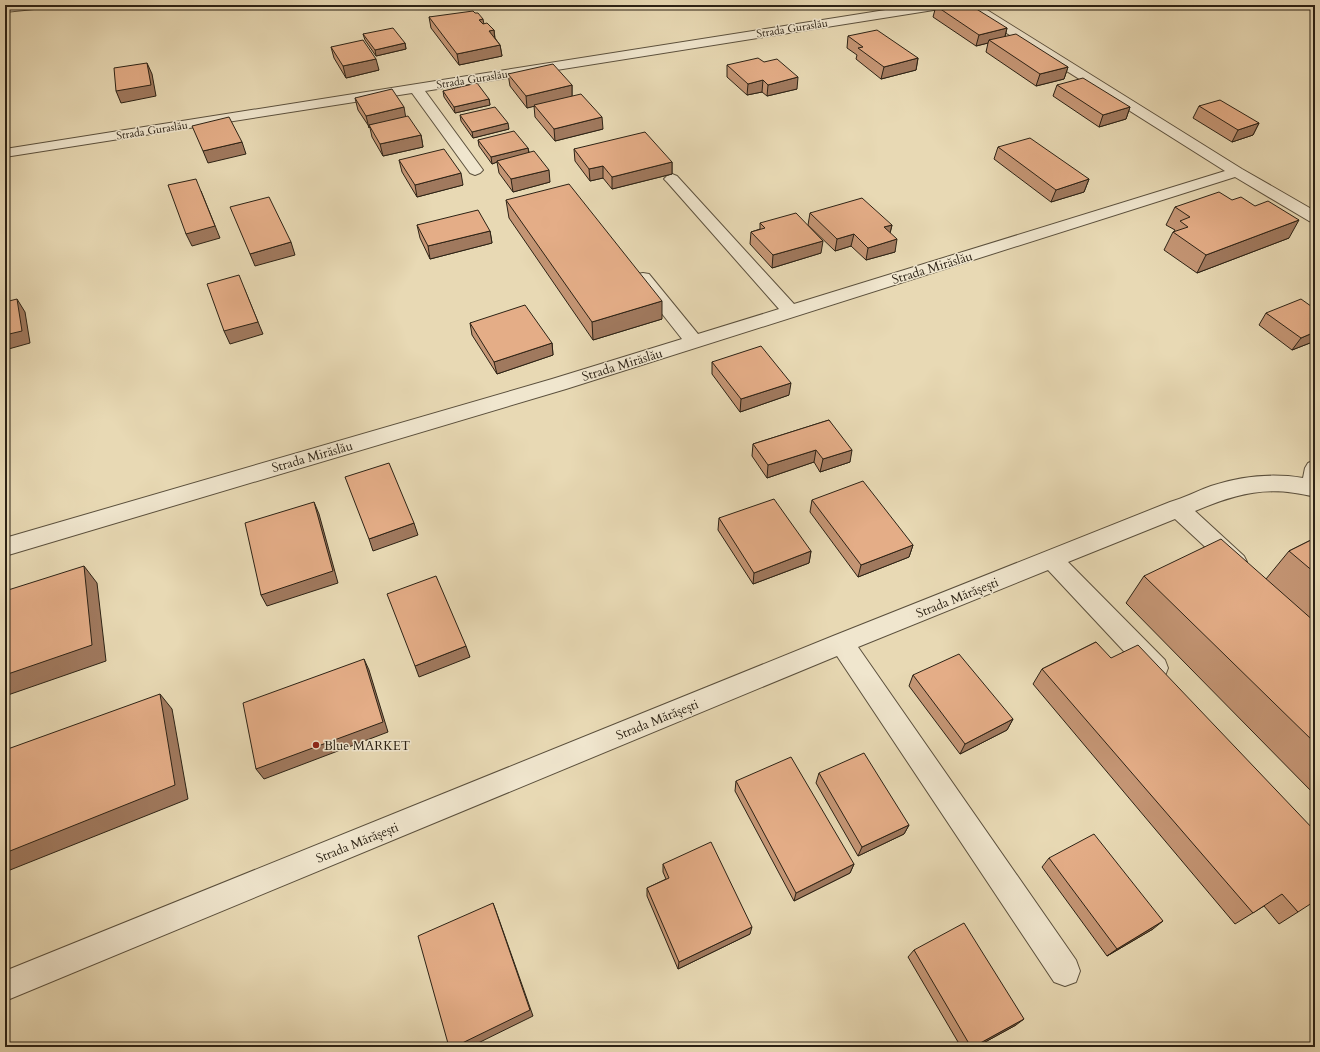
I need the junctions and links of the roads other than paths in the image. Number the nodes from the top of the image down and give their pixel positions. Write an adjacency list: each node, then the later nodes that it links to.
1 (34, 5): 4 (street)
2 (940, 5): 5 (street, Strada Guraslău)
3 (972, 5): 8 (street)
4 (5, 8)
5 (416, 88): 6 (street, Strada Guraslău); 7 (street)
6 (5, 153)
7 (475, 170)
8 (1237, 172): 10 (street); 12 (street, Strada Mirăslău)
9 (672, 179): 12 (street)
10 (1315, 218)
11 (631, 264): 13 (street)
12 (790, 311): 13 (street, Strada Mirăslău)
13 (694, 341): 16 (street, Strada Mirăslău)
14 (1314, 482): 15 (street, Strada Mărășești)
15 (1178, 508): 17 (street, Strada Mărășești); 18 (street)
16 (5, 547)
17 (1051, 559): 19 (street, Strada Mărășești); 20 (street)
18 (1252, 578)
19 (842, 643): 21 (street); 22 (street, Strada Mărășești)
20 (1172, 684)
21 (1065, 971)
22 (5, 986)

